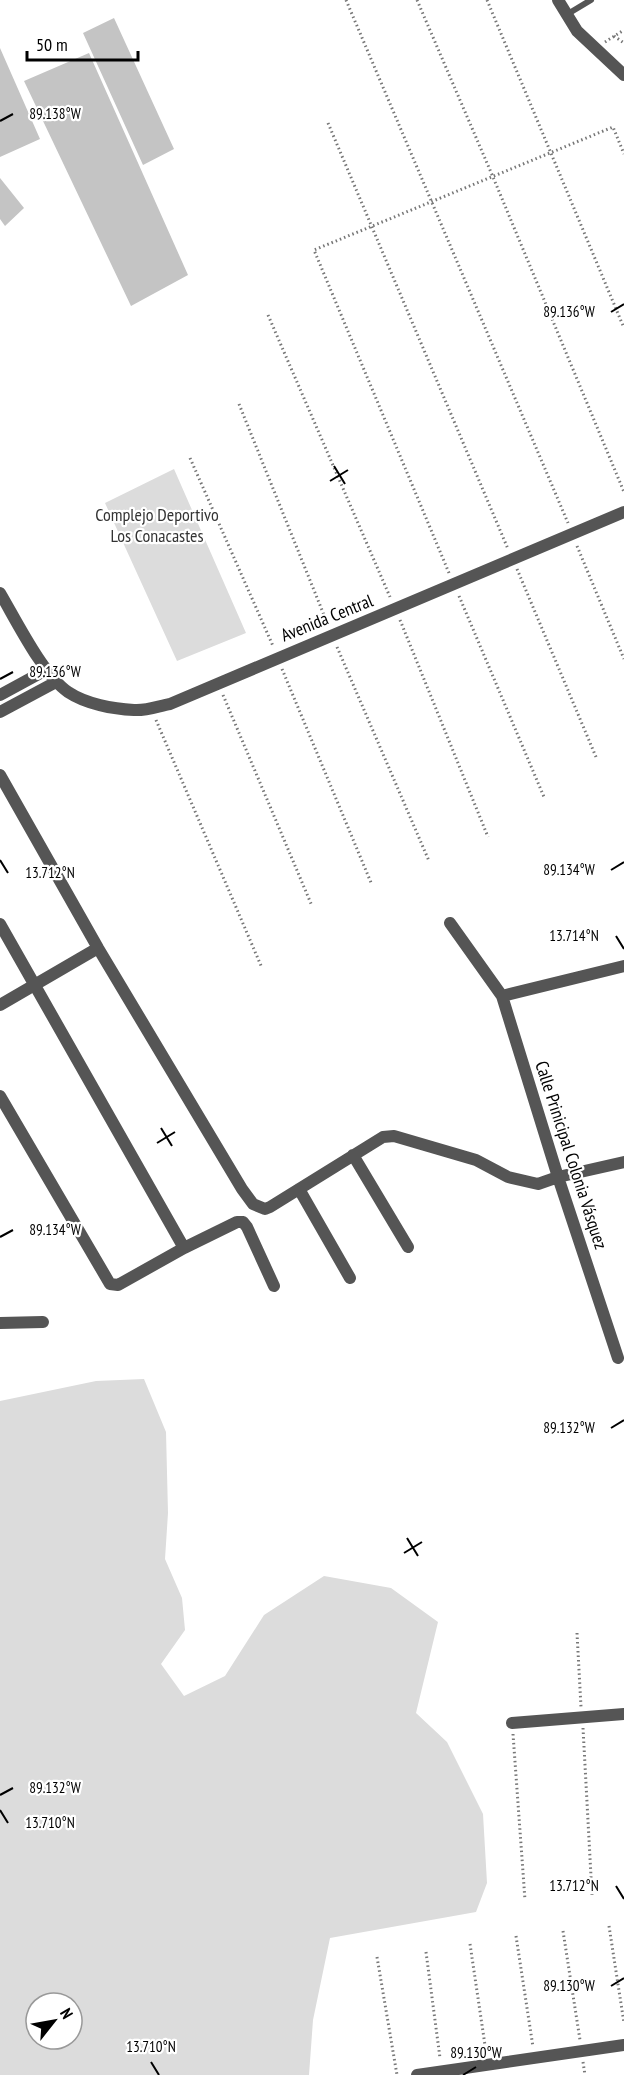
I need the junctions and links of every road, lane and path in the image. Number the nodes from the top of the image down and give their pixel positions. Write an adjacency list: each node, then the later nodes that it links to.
1 (346, 0): 16 (path)
2 (417, 0): 15 (path)
3 (487, 0): 13 (path)
4 (558, 0): 6 (street)
5 (591, 0): 6 (lane)
6 (566, 15): 10 (street)
7 (624, 30): 8 (path)
8 (614, 36): 9 (path); 10 (path)
9 (624, 43)
10 (595, 49): 11 (street)
11 (624, 75)
12 (328, 123): 17 (path)
13 (552, 152): 14 (path); 15 (path); 19 (path)
14 (624, 154)
15 (493, 177): 16 (path); 22 (path)
16 (432, 202): 17 (path); 24 (path)
17 (372, 227): 25 (path); 26 (path)
18 (268, 315): 28 (path)
19 (624, 328)
20 (239, 404): 29 (path)
21 (190, 458): 30 (path)
22 (624, 492)
23 (624, 512): 24 (street, Avenida Central)
24 (573, 535): 25 (street, Avenida Central); 31 (path)
25 (513, 560): 26 (street, Avenida Central); 38 (path)
26 (454, 585): 28 (street, Avenida Central); 40 (path)
27 (0, 593): 32 (street, Avenida Central)
28 (395, 609): 29 (street, Avenida Central); 41 (path)
29 (332, 636): 30 (street, Avenida Central); 42 (path)
30 (278, 657): 34 (street, Avenida Central); 43 (path)
31 (624, 659)
32 (46, 670): 33 (street, Avenida Central); 35 (street)
33 (56, 682): 36 (street, Avenida Central); 37 (street)
34 (218, 682): 36 (street, Avenida Central); 44 (path)
35 (0, 695)
36 (151, 707): 49 (path)
37 (0, 712)
38 (596, 758)
39 (0, 775): 47 (street)
40 (544, 797)
41 (488, 837)
42 (429, 861)
43 (372, 885)
44 (312, 906)
45 (450, 923): 51 (street, Calle Prinicipal Colonia Vásquez)
46 (0, 924): 50 (street)
47 (98, 948): 50 (street); 58 (street)
48 (624, 966): 51 (street)
49 (261, 968)
50 (35, 986): 52 (street); 61 (street)
51 (502, 996): 56 (street, Calle Prinicipal Colonia Vásquez)
52 (0, 1005)
53 (0, 1096): 61 (street)
54 (353, 1155): 56 (street); 57 (street); 60 (street)
55 (624, 1162): 56 (street)
56 (558, 1177): 66 (street, Calle Prinicipal Colonia Vásquez)
57 (299, 1189): 58 (street); 62 (street)
58 (253, 1204): 59 (street)
59 (243, 1222): 61 (street); 63 (street)
60 (408, 1247)
61 (184, 1248)
62 (350, 1278)
63 (274, 1286)
64 (43, 1322): 65 (street)
65 (0, 1323)
66 (618, 1358)
67 (577, 1634): 69 (path)
68 (624, 1714): 69 (street)
69 (582, 1717): 70 (street); 71 (path)
70 (512, 1723): 72 (path)
71 (592, 1895)
72 (525, 1900)
73 (609, 1926): 79 (path)
74 (563, 1930): 81 (path)
75 (516, 1936): 82 (path)
76 (470, 1944): 83 (path)
77 (426, 1952): 84 (path)
78 (377, 1957): 85 (path)
79 (624, 2023)
80 (624, 2045): 81 (street)
81 (582, 2051): 82 (street); 87 (path)
82 (535, 2058): 83 (street)
83 (488, 2065): 84 (street)
84 (442, 2072): 86 (street)
85 (397, 2075)
86 (417, 2075)
87 (585, 2075)

